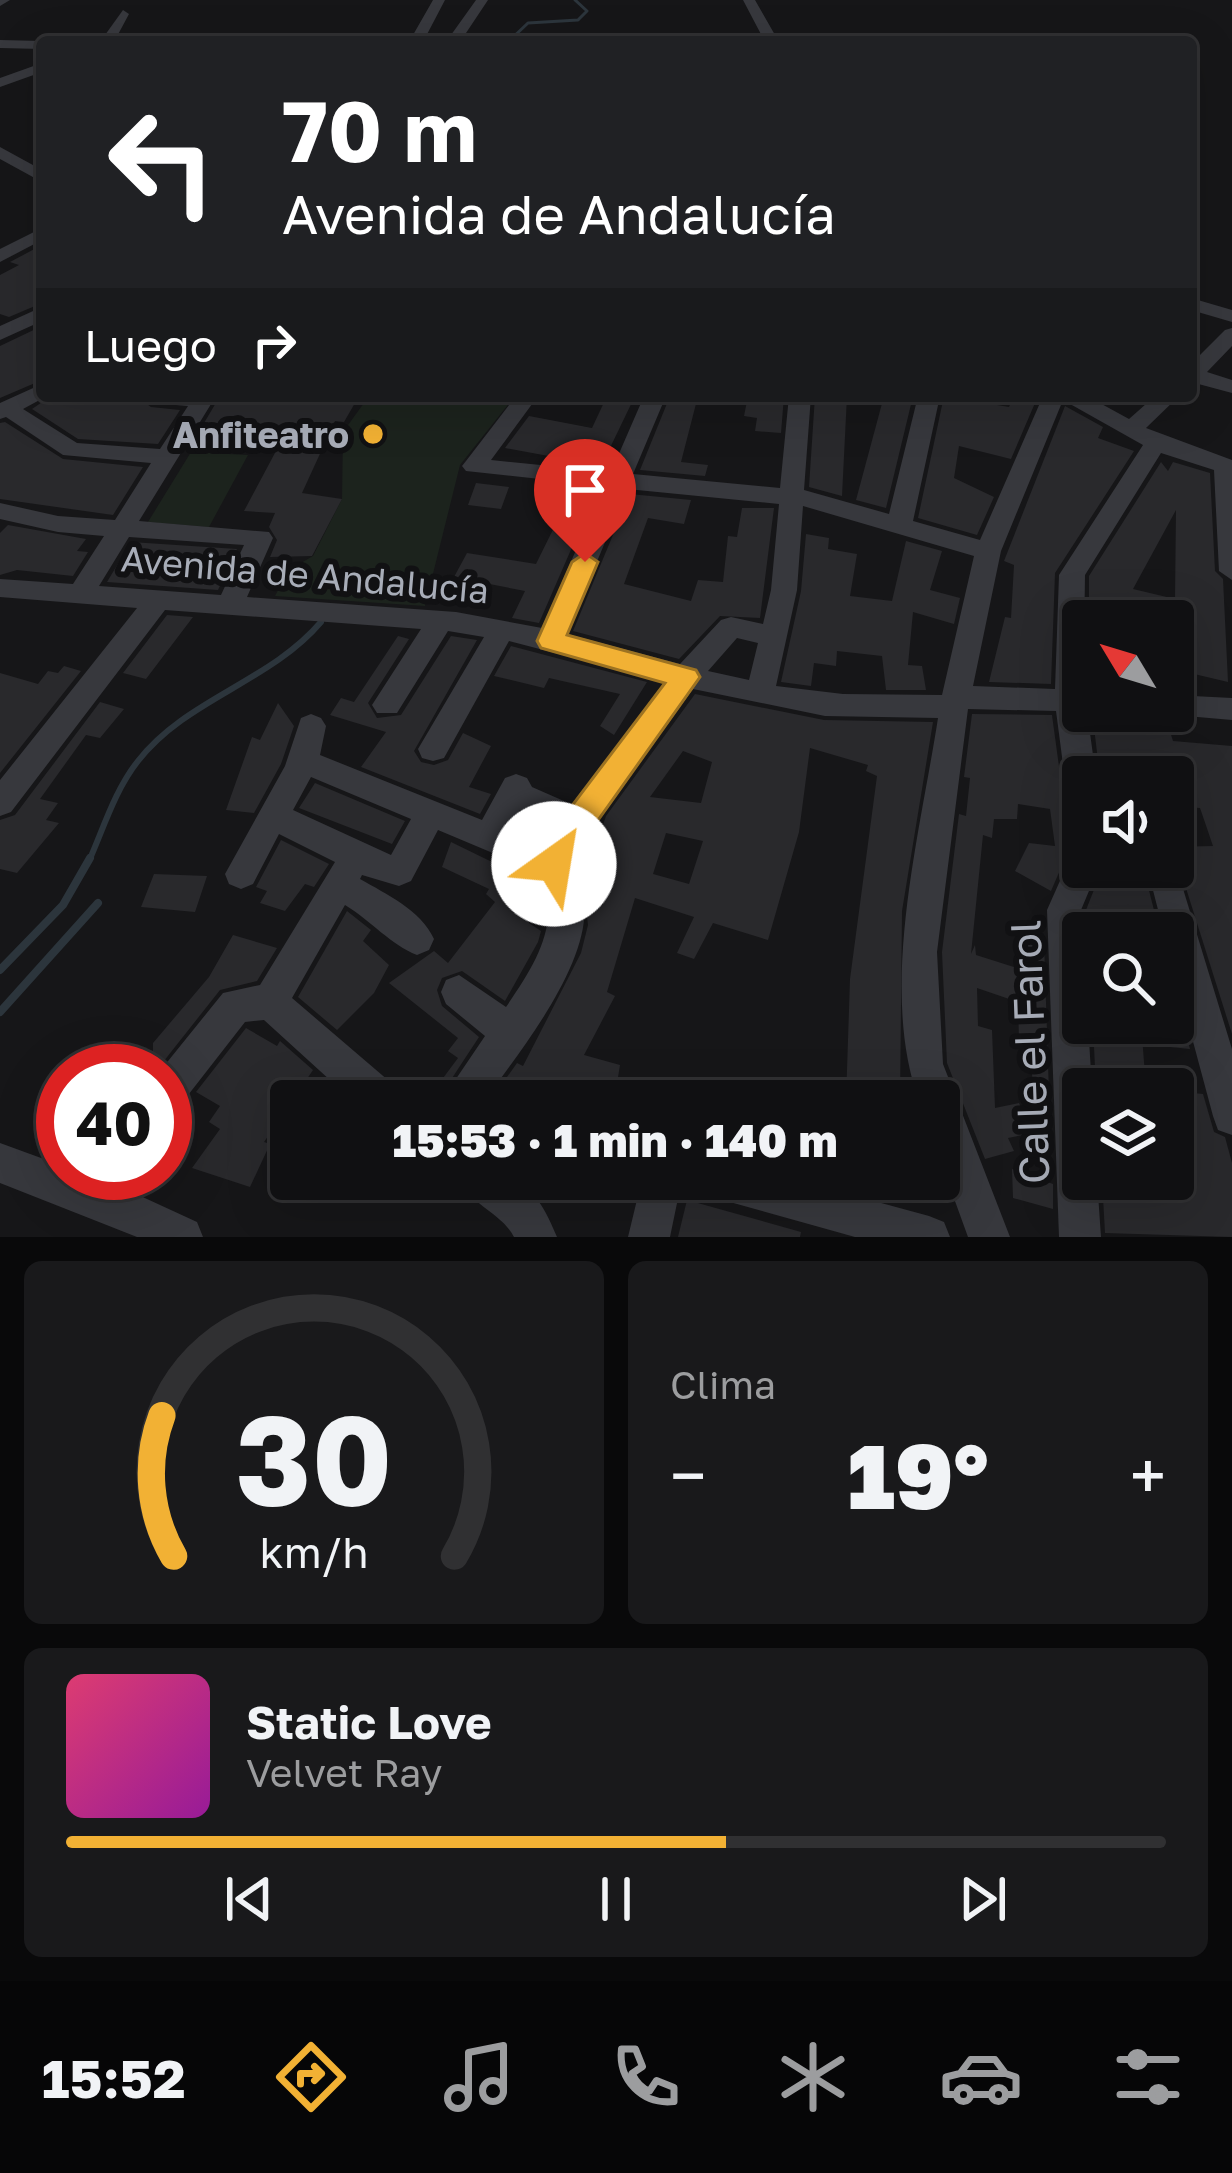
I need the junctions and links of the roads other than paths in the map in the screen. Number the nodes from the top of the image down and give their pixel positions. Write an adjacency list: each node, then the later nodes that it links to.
1 (439, 0): 6 (street)
2 (482, 0): 7 (street)
3 (749, 0): 8 (street)
4 (123, 14): 5 (street)
5 (110, 36)
6 (419, 36)
7 (457, 36)
8 (769, 36)
9 (0, 44): 10 (street)
10 (36, 45)
11 (36, 69): 12 (street)
12 (0, 83)
13 (0, 152): 14 (street)
14 (36, 173)
15 (34, 237): 16 (street); 17 (street)
16 (0, 238)
17 (0, 256)
18 (1197, 306): 20 (street)
19 (36, 316): 21 (street)
20 (1232, 316)
21 (0, 334)
22 (1232, 334): 23 (street)
23 (1197, 370)
24 (1197, 376): 25 (street)
25 (1232, 386)
26 (36, 393): 35 (street)
27 (200, 402): 38 (street)
28 (522, 402): 40 (street)
29 (652, 402): 40 (street)
30 (799, 402): 41 (street)
31 (928, 402): 43 (street)
32 (1051, 402): 45 (street)
33 (1081, 402): 36 (street)
34 (1161, 402): 36 (street)
35 (4, 410): 38 (street)
36 (1130, 430): 37 (street)
37 (1156, 443): 39 (street); 49 (street)
38 (166, 457): 44 (street)
39 (1229, 467): 46 (street)
40 (619, 482): 41 (street); 55 (street)
41 (790, 498): 43 (street); 54 (street)
42 (0, 511): 44 (street)
43 (899, 526): 45 (street)
44 (124, 529): 48 (street); 51 (street)
45 (988, 551): 59 (street)
46 (1232, 572)
47 (0, 588): 48 (street, Avenida de Andalucía)
48 (80, 595): 50 (street, Avenida de Andalucía)
49 (1073, 600)
50 (156, 602): 51 (street, Avenida de Andalucía); 66 (street)
51 (229, 607): 52 (street, Avenida de Andalucía)
52 (441, 621): 53 (street, Avenida de Andalucía); 60 (street)
53 (502, 628): 55 (street, Avenida de Andalucía); 64 (street)
54 (772, 636): 56 (street); 57 (street)
55 (550, 641): 56 (street, Avenida de Andalucía)
56 (686, 677): 57 (street, Avenida de Andalucía); 70 (street)
57 (760, 693): 59 (street, Avenida de Andalucía)
58 (1062, 701): 59 (street, Avenida de Andalucía)
59 (955, 702): 82 (street)
60 (387, 705)
61 (1194, 707): 62 (street)
62 (1232, 710)
63 (311, 726): 65 (street)
64 (433, 749)
65 (308, 763): 67 (street); 68 (street)
66 (0, 803)
67 (272, 815): 69 (street); 71 (street)
68 (429, 816): 69 (street); 70 (street)
69 (357, 854): 72 (street)
70 (554, 864): 78 (street)
71 (241, 874)
72 (340, 885): 75 (street); 77 (street)
73 (1074, 888): 96 (street, Calle el Farol)
74 (1169, 888): 83 (street)
75 (417, 939)
76 (459, 992): 78 (street)
77 (270, 1002): 79 (street); 80 (street)
78 (510, 1033): 81 (street)
79 (192, 1061)
80 (358, 1080)
81 (475, 1080)
82 (929, 1080)
83 (1232, 1116)
84 (960, 1161): 95 (street)
85 (0, 1163): 86 (street)
86 (36, 1170)
87 (133, 1200): 91 (street)
88 (506, 1200): 92 (street)
89 (657, 1200): 93 (street)
90 (795, 1200): 94 (street)
91 (182, 1237)
92 (536, 1237)
93 (649, 1237)
94 (929, 1237)
95 (989, 1237)
96 (1080, 1237)

